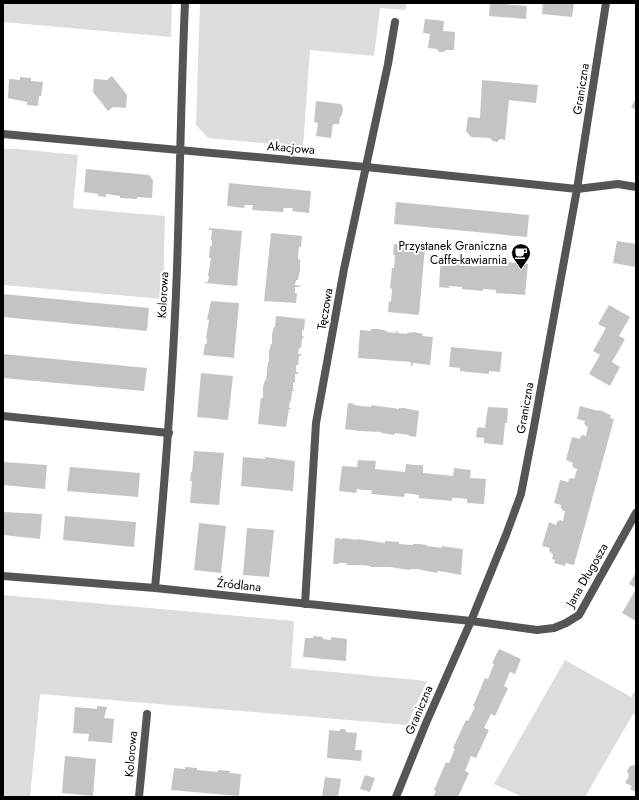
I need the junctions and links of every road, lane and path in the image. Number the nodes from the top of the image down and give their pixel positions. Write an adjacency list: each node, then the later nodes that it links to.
1 (185, 3): 5 (street, Kolorowa)
2 (606, 3): 8 (street, Graniczna)
3 (395, 22): 6 (street, Tęczowa)
4 (3, 134): 5 (street, Akacjowa)
5 (179, 150): 6 (street, Akacjowa); 10 (street, Kolorowa)
6 (366, 167): 8 (street, Akacjowa); 14 (street, Tęczowa)
7 (636, 187): 8 (street, Akacjowa)
8 (577, 189): 15 (street, Graniczna)
9 (3, 416): 10 (street)
10 (169, 433): 13 (street, Kolorowa)
11 (636, 513): 15 (street, Jana Długosza)
12 (3, 576): 13 (street, Źródlana)
13 (156, 588): 14 (street, Źródlana)
14 (304, 604): 15 (street, Źródlana)
15 (471, 621): 18 (street, Graniczna)
16 (147, 714): 17 (street, Kolorowa)
17 (139, 797)
18 (396, 797)

